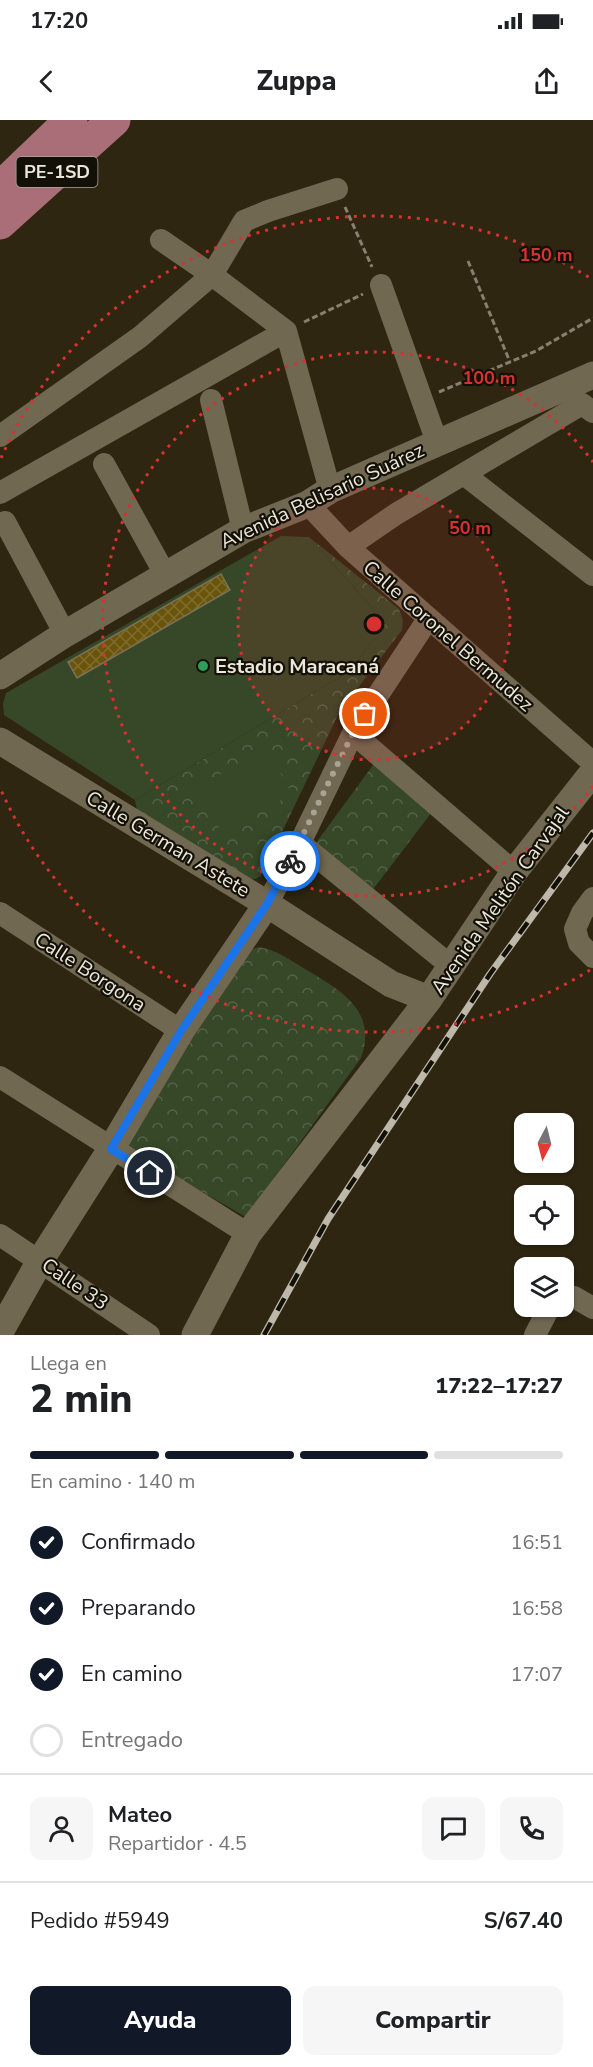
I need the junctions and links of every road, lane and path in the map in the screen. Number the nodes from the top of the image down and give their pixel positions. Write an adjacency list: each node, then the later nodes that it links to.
1 (71, 120): 3 (highway, PE-1SD)
2 (114, 120): 5 (highway, PE-1SD)
3 (0, 188)
4 (337, 189): 8 (street); 9 (path)
5 (0, 223)
6 (160, 240): 8 (street)
7 (468, 261): 12 (path)
8 (212, 275): 11 (street); 17 (street)
9 (381, 285): 11 (path); 15 (street)
10 (593, 318): 12 (path)
11 (286, 331): 21 (street); 22 (street)
12 (510, 362): 15 (path)
13 (593, 375): 18 (street, Avenida Belisario Suárez)
14 (211, 400): 24 (street)
15 (421, 400): 18 (street)
16 (588, 408): 20 (street)
17 (0, 436)
18 (437, 442): 22 (street, Avenida Belisario Suárez)
19 (104, 464): 27 (street)
20 (465, 475): 25 (street); 26 (street)
21 (0, 493)
22 (319, 497): 24 (street, Avenida Belisario Suárez); 25 (street, Calle Coronel Bermudez)
23 (5, 522): 29 (street)
24 (243, 530): 27 (street, Avenida Belisario Suárez)
25 (348, 547): 28 (street, Calle Coronel Bermudez)
26 (593, 575)
27 (166, 576): 29 (street, Avenida Belisario Suárez)
28 (428, 619): 31 (street); 33 (street, Calle Coronel Bermudez)
29 (65, 634): 30 (street, Avenida Belisario Suárez)
30 (0, 676)
31 (353, 733): 35 (street); 36 (street)
32 (0, 741): 38 (street, Calle German Astete)
33 (593, 763)
34 (593, 772): 36 (street, Avenida Melitón Carvajal)
35 (300, 843): 38 (street); 41 (street)
36 (514, 872): 41 (street, Avenida Melitón Carvajal)
37 (593, 898): 40 (street)
38 (267, 904): 42 (street, Calle German Astete); 43 (street)
39 (0, 913): 43 (street, Calle Borgona)
40 (593, 957)
41 (451, 966): 42 (street, Avenida Melitón Carvajal)
42 (429, 999): 46 (street, Avenida Melitón Carvajal)
43 (181, 1031): 45 (street)
44 (0, 1077): 45 (street)
45 (111, 1149): 46 (street); 48 (street)
46 (248, 1234): 54 (street, Avenida Melitón Carvajal)
47 (0, 1235): 48 (street, Calle 33)
48 (40, 1261): 52 (street); 53 (street, Calle 33)
49 (574, 1297): 50 (street)
50 (593, 1308)
51 (544, 1317): 55 (street)
52 (0, 1332)
53 (149, 1335)
54 (195, 1335)
55 (535, 1335)

